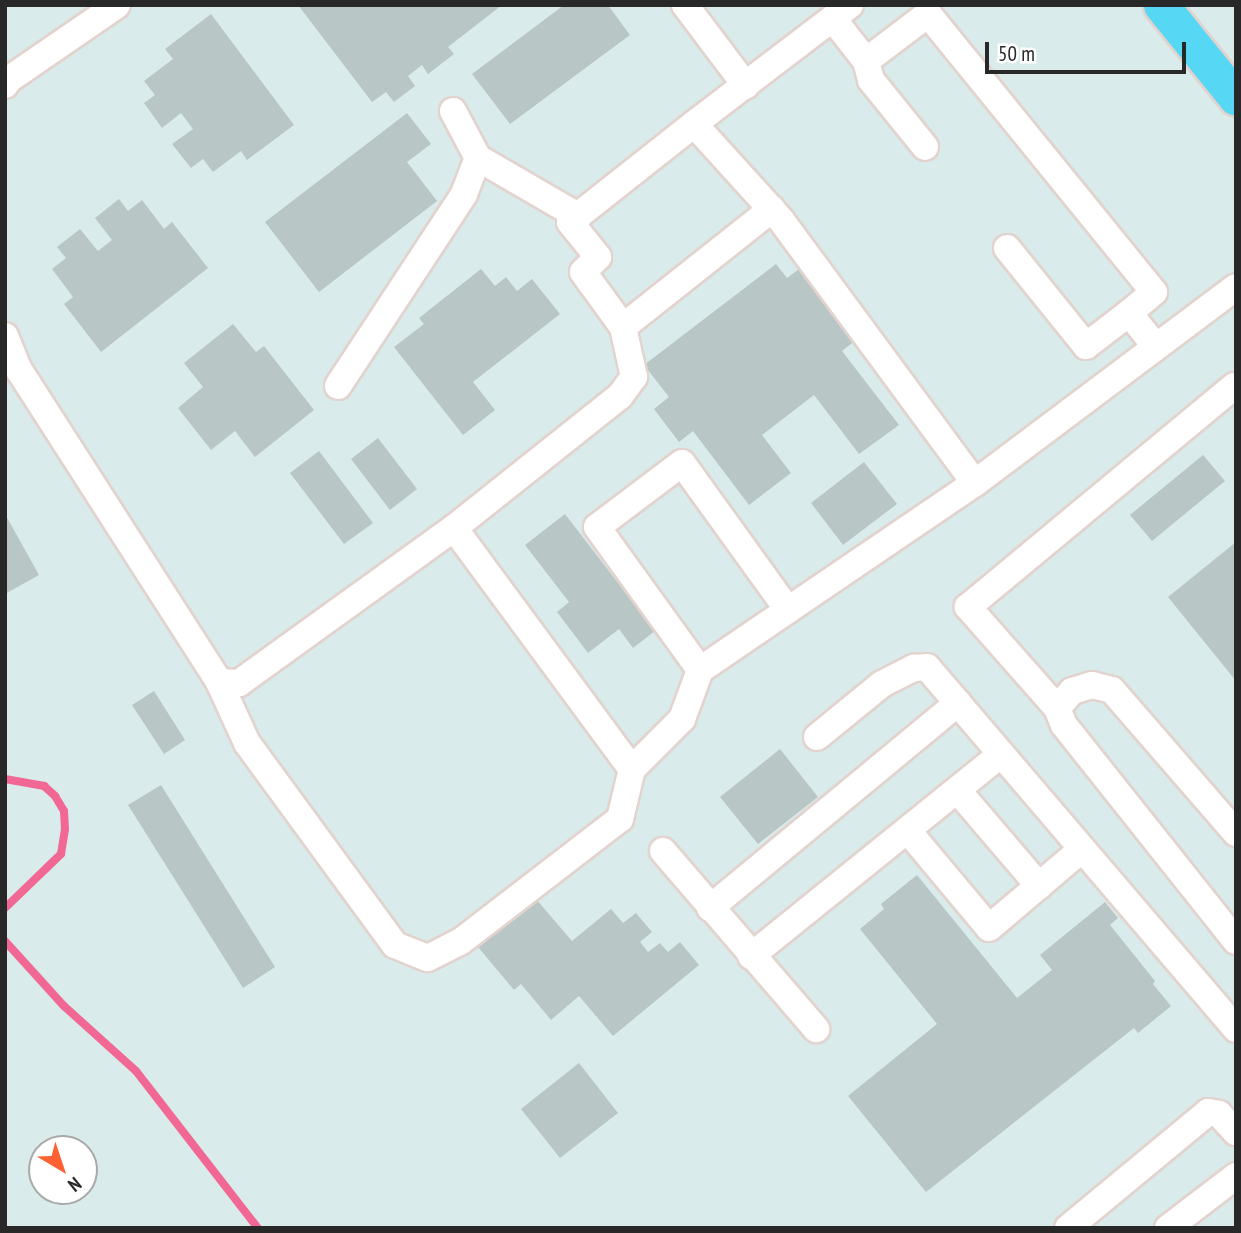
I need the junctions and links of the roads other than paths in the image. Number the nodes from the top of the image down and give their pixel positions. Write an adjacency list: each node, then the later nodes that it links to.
1 (117, 5): 6 (street)
2 (685, 5): 7 (street)
3 (1161, 5): 8 (main road)
4 (841, 10): 5 (street); 7 (street)
5 (866, 61): 11 (street); 17 (street)
6 (5, 85)
7 (746, 86): 10 (street)
8 (1236, 98)
9 (453, 111): 12 (street)
10 (694, 124): 13 (street); 14 (street)
11 (925, 147)
12 (478, 158): 14 (street); 21 (street)
13 (772, 209): 18 (street); 23 (street)
14 (578, 216): 18 (street)
15 (1007, 248): 17 (street)
16 (1236, 288): 20 (street)
17 (1129, 313): 20 (street)
18 (623, 327): 24 (street)
19 (5, 336): 27 (street)
20 (1156, 347): 23 (street)
21 (338, 386)
22 (1234, 386): 29 (street)
23 (975, 483): 25 (street)
24 (454, 528): 27 (street); 32 (street)
25 (788, 610): 26 (street); 26 (street)
26 (700, 670): 32 (street)
27 (219, 682): 32 (street)
28 (958, 703): 30 (street); 31 (street); 39 (street)
29 (1060, 716): 35 (street); 40 (street)
30 (817, 737)
31 (1001, 754): 33 (street); 36 (street)
32 (632, 769)
33 (958, 791): 34 (street); 38 (street)
34 (908, 831): 38 (street); 41 (street)
35 (1236, 833)
36 (1082, 849): 38 (street); 43 (street)
37 (663, 851): 39 (street)
38 (1039, 886)
39 (710, 908): 41 (street)
40 (1236, 941)
41 (751, 956): 42 (street)
42 (816, 1029)
43 (1236, 1029)
44 (1236, 1132): 47 (street)
45 (1236, 1175): 46 (street)
46 (1169, 1227)
47 (1068, 1228)

